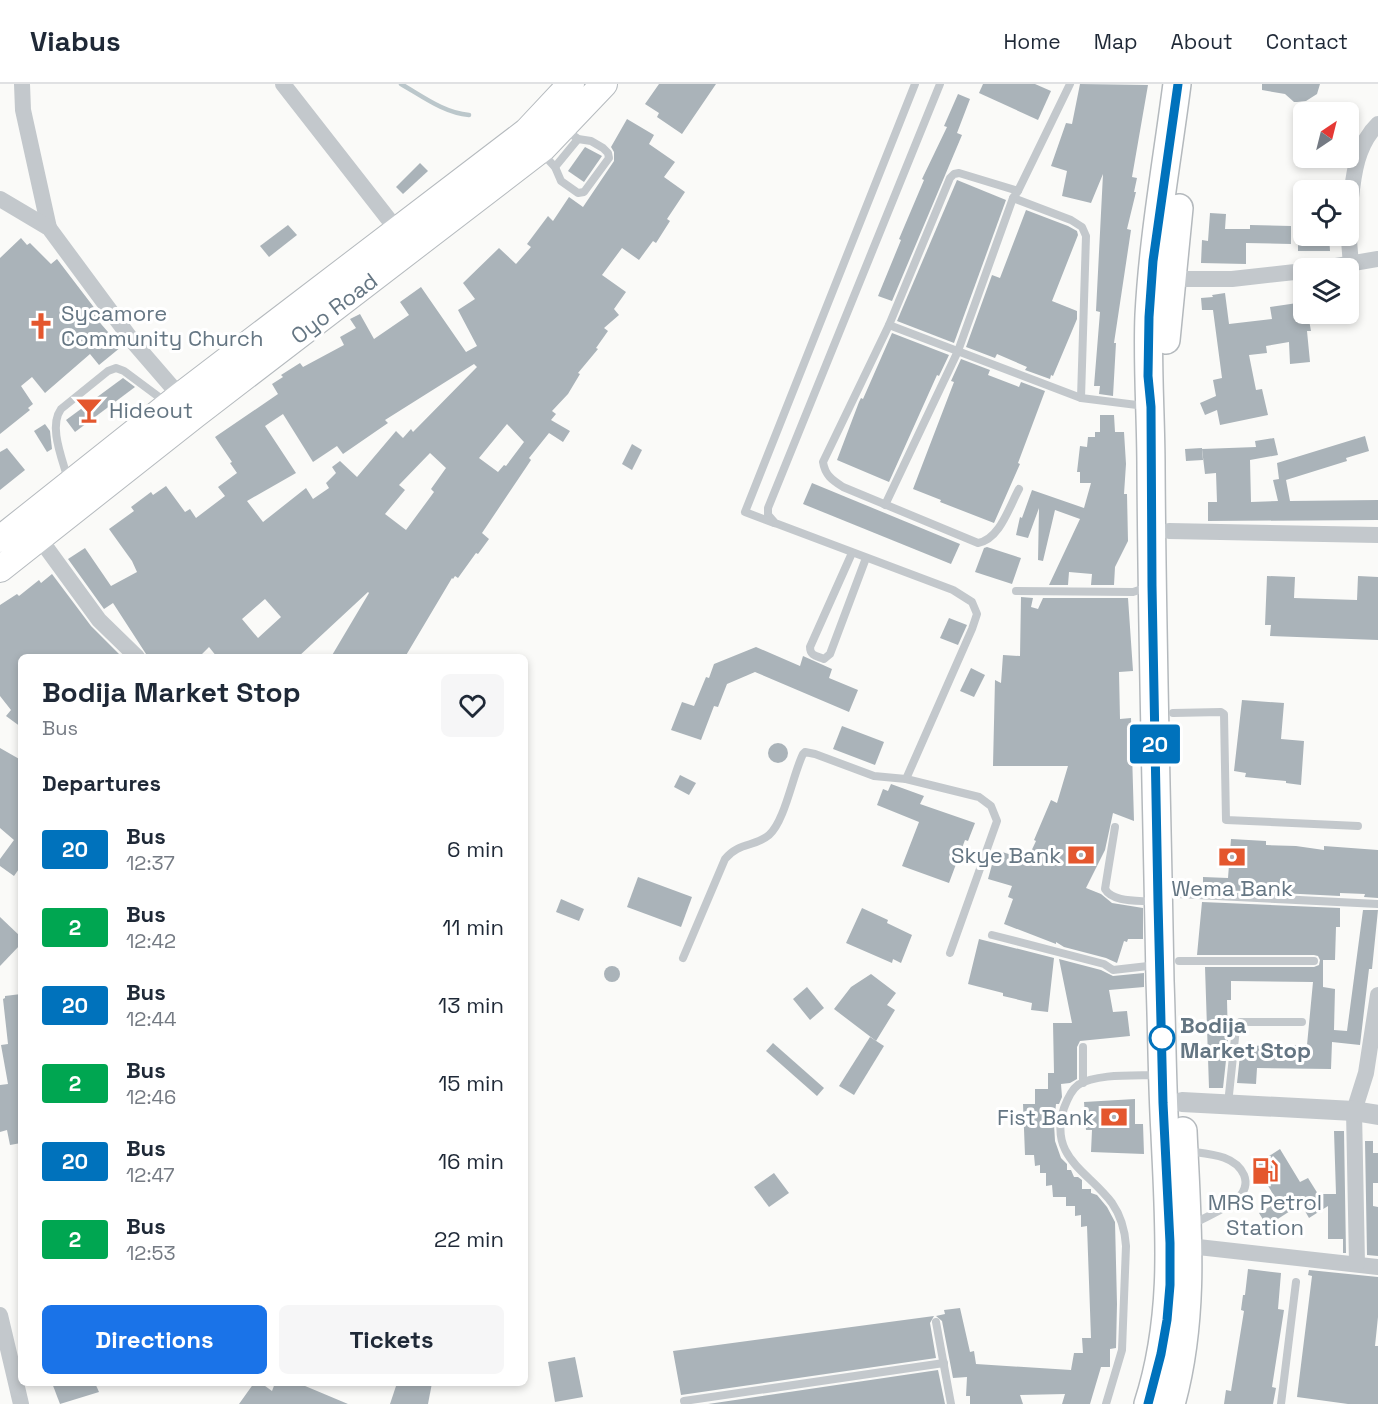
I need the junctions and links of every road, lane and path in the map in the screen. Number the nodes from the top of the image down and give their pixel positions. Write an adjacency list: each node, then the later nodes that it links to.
1 (22, 84): 16 (street)
2 (283, 84): 17 (street)
3 (571, 84): 17 (main road, Oyo Road)
4 (604, 84): 11 (main road, Oyo Road)
5 (915, 84): 30 (lane)
6 (940, 84): 30 (lane)
7 (1070, 84): 14 (lane)
8 (1178, 84): 26 (highway)
9 (1193, 84): 21 (highway)
10 (1378, 124): 13 (street)
11 (570, 133): 12 (main road, Oyo Road); 12 (lane)
12 (547, 159): 25 (main road, Oyo Road)
13 (1354, 180)
14 (1015, 195): 22 (lane); 23 (lane); 24 (lane)
15 (0, 199): 16 (street)
16 (49, 228): 25 (street)
17 (397, 230): 25 (main road, Oyo Road)
18 (1378, 259): 19 (street)
19 (1359, 263)
20 (1293, 272): 21 (street)
21 (1171, 279): 31 (highway)
22 (889, 325): 23 (lane); 29 (lane)
23 (958, 351): 24 (lane); 29 (lane)
24 (1081, 398): 26 (lane)
25 (182, 405): 27 (main road, Oyo Road); 27 (lane); 34 (main road, Oyo Road)
26 (1151, 407): 38 (highway)
27 (69, 484): 33 (main road, Oyo Road)
28 (1019, 489): 29 (lane)
29 (885, 505)
30 (775, 523): 35 (lane)
31 (1168, 531): 32 (street); 41 (highway)
32 (1378, 535)
33 (0, 539)
34 (40, 539): 37 (main road, Oyo Road); 40 (street)
35 (852, 553): 36 (lane); 36 (lane)
36 (866, 558): 42 (lane)
37 (0, 569)
38 (1152, 586): 39 (lane); 45 (highway)
39 (1016, 591)
40 (134, 654)
41 (1173, 713): 43 (lane); 45 (highway)
42 (906, 779): 48 (lane); 49 (lane)
43 (1358, 826)
44 (1115, 827): 45 (lane)
45 (1168, 898): 46 (lane); 51 (highway)
46 (1378, 904)
47 (992, 935): 51 (lane)
48 (950, 953)
49 (683, 958)
50 (1314, 961): 51 (lane)
51 (1169, 963): 55 (highway); 57 (highway)
52 (1378, 995): 59 (street)
53 (1302, 1022): 58 (lane)
54 (1083, 1047): 56 (lane)
55 (1162, 1074): 56 (lane); 57 (highway)
56 (1083, 1083): 72 (lane)
57 (1172, 1103): 58 (street); 61 (highway); 73 (highway)
58 (1228, 1105): 59 (street)
59 (1354, 1111): 60 (street); 63 (street)
60 (1378, 1114)
61 (1184, 1150): 62 (highway); 62 (lane)
62 (1188, 1236): 63 (street); 74 (highway)
63 (1357, 1264): 64 (street)
64 (1378, 1267)
65 (1296, 1282): 75 (lane)
66 (0, 1315): 70 (street)
67 (936, 1322): 68 (lane)
68 (944, 1363): 69 (lane); 71 (lane)
69 (684, 1401)
70 (21, 1404)
71 (951, 1404)
72 (1106, 1404)
73 (1148, 1404)
74 (1171, 1404)
75 (1283, 1404)

